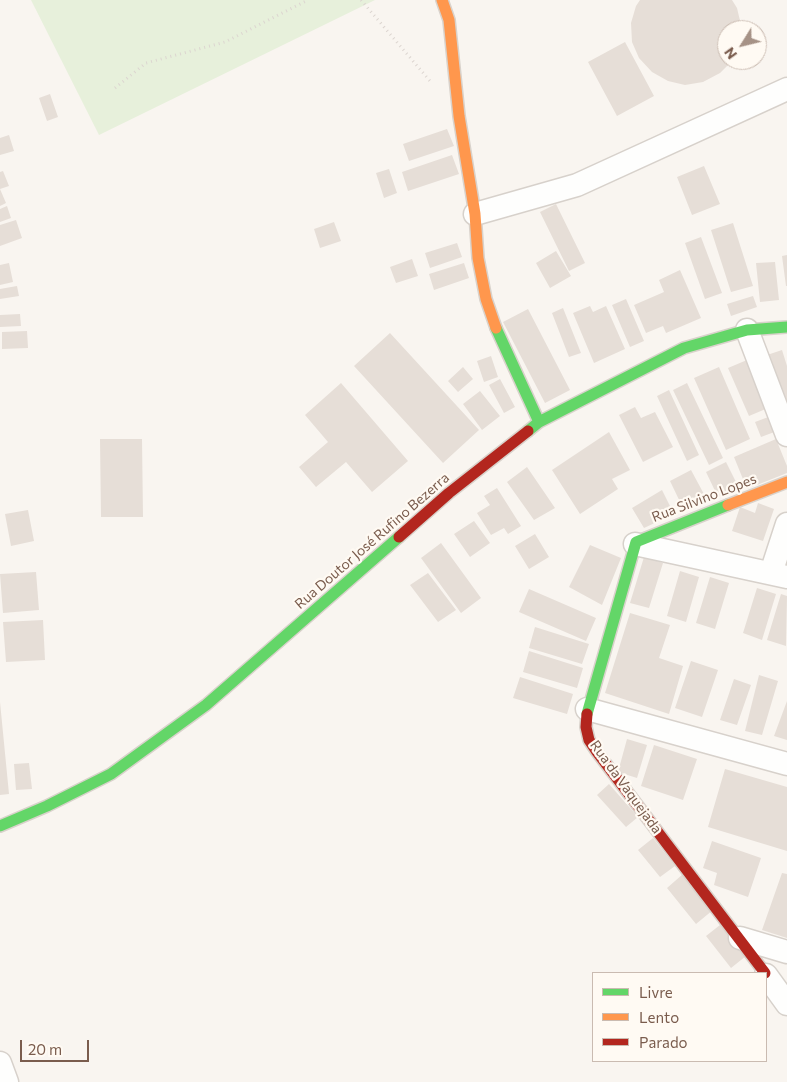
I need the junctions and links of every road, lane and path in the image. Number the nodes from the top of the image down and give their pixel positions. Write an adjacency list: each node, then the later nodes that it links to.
1 (308, 0): 5 (path)
2 (360, 0): 4 (path)
3 (442, 0): 7 (street)
4 (435, 87)
5 (115, 88)
6 (787, 89): 7 (street)
7 (475, 214): 10 (street)
8 (787, 327): 9 (street, Rua Doutor José Rufino Bezerra)
9 (747, 330): 10 (street, Rua Doutor José Rufino Bezerra); 11 (street)
10 (539, 422): 18 (street, Rua Doutor José Rufino Bezerra)
11 (787, 434)
12 (787, 482): 14 (street, Rua Silvino Lopes)
13 (787, 524): 15 (street)
14 (635, 544): 15 (street); 16 (street, Rua da Vaquejada)
15 (779, 575)
16 (587, 710): 17 (street); 19 (street, Rua da Vaquejada)
17 (787, 764)
18 (0, 826)
19 (740, 938): 20 (street); 21 (street, Rua da Vaquejada)
20 (787, 952)
21 (764, 972)
22 (767, 977): 23 (street, Rua da Vaquejada)
23 (787, 1004)
24 (0, 1063): 25 (street)
25 (7, 1082)

